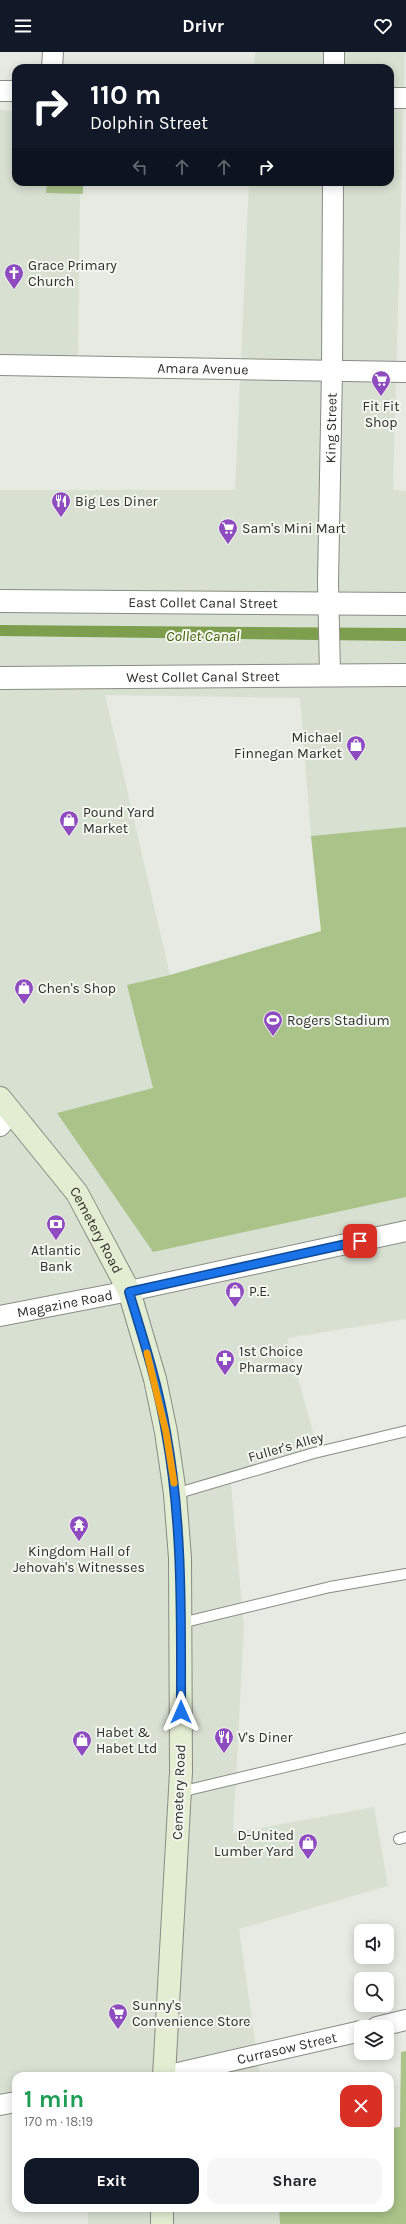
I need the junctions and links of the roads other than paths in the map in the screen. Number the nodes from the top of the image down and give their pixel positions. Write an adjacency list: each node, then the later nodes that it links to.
1 (53, 52): 3 (street)
2 (334, 52): 4 (street)
3 (52, 64)
4 (334, 64)
5 (0, 91): 6 (street)
6 (12, 91)
7 (394, 98): 8 (street)
8 (406, 98)
9 (332, 186): 11 (street, King Street)
10 (0, 365): 11 (street, Amara Avenue)
11 (332, 371): 12 (street, Amara Avenue); 15 (street, King Street)
12 (406, 372)
13 (0, 600): 15 (street, East Collet Canal Street)
14 (406, 604): 15 (street, East Collet Canal Street)
15 (328, 611): 16 (street, King Street)
16 (330, 675): 17 (street, West Collet Canal Street); 18 (street, West Collet Canal Street)
17 (406, 675)
18 (0, 678)
19 (4, 1112): 21 (main road, Cemetery Road)
20 (406, 1231): 21 (street, Magazine Road)
21 (129, 1292): 22 (street, Magazine Road); 24 (main road, Cemetery Road)
22 (0, 1316)
23 (406, 1431): 24 (lane, Fuller's Alley)
24 (175, 1494): 26 (main road, Cemetery Road)
25 (406, 1574): 26 (lane)
26 (181, 1622): 28 (main road, Cemetery Road)
27 (406, 1738): 28 (lane)
28 (180, 1792): 32 (main road, Cemetery Road)
29 (406, 2020): 30 (street)
30 (394, 2023)
31 (354, 2033): 33 (street, Currasow Street)
32 (165, 2072)
33 (182, 2072)
34 (12, 2103): 35 (street)
35 (0, 2105)
36 (162, 2212): 37 (main road)
37 (162, 2224)

